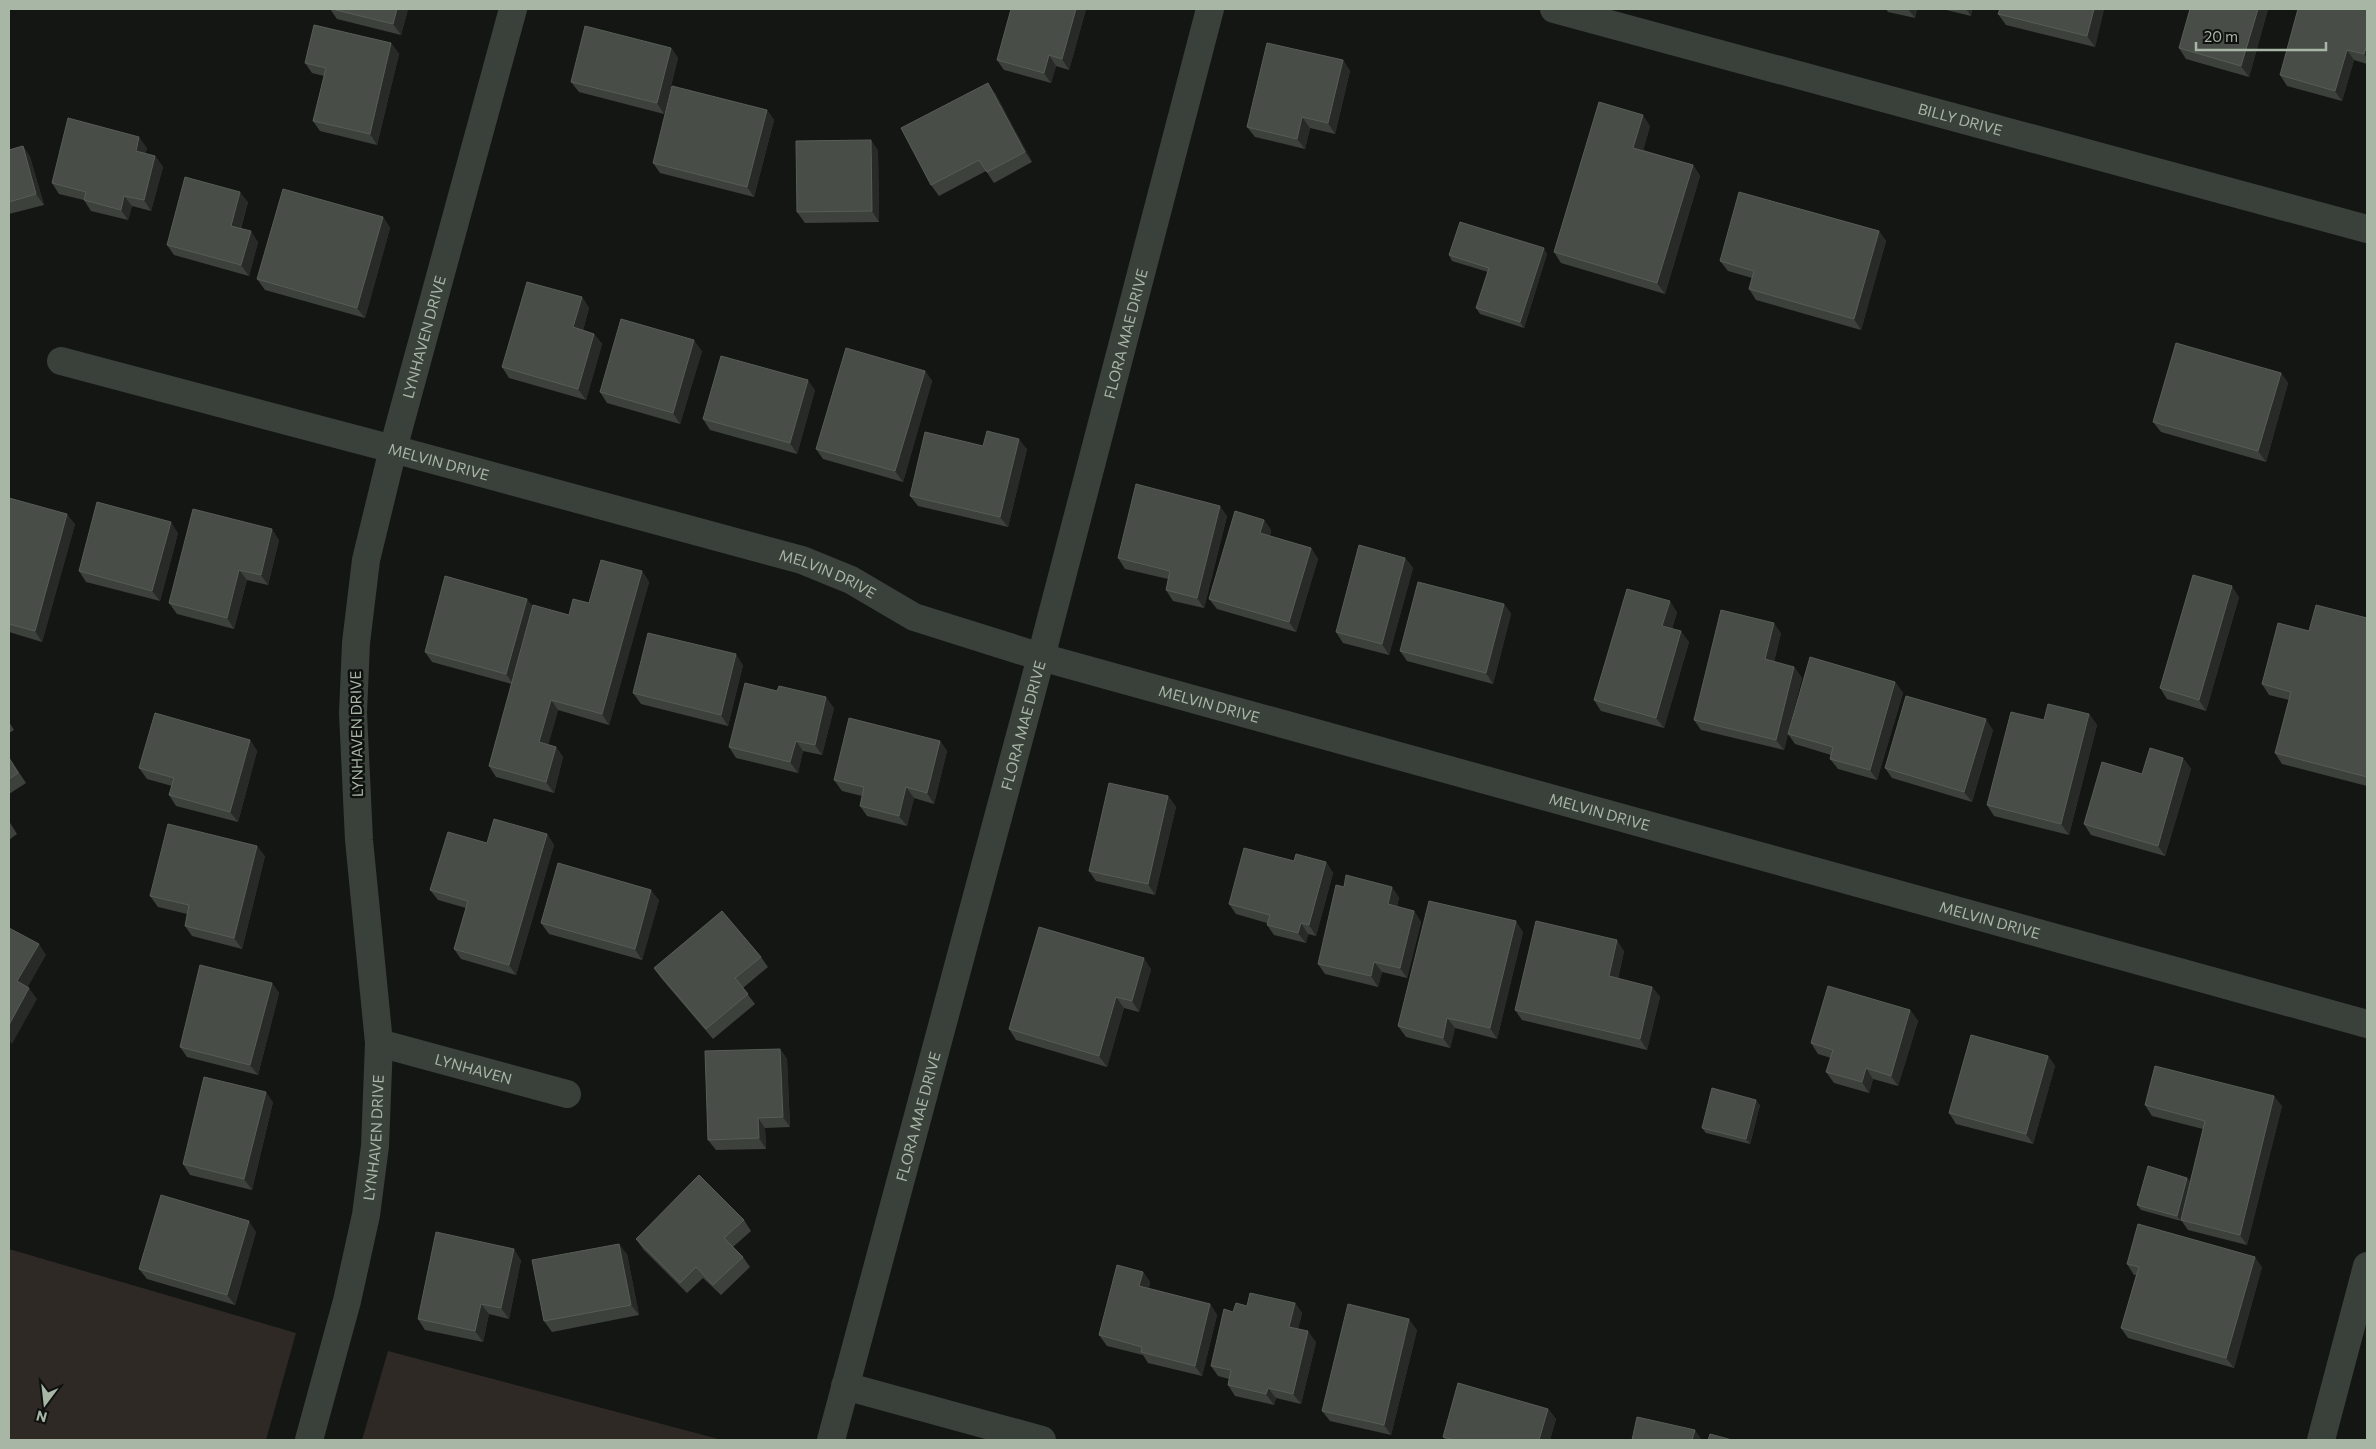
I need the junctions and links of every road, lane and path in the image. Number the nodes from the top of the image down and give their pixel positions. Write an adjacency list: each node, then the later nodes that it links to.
1 (513, 9): 6 (street, LYNHAVEN DRIVE)
2 (1210, 9): 7 (street, FLORA MAE DRIVE)
3 (1554, 9): 4 (street, BILLY DRIVE)
4 (2367, 229)
5 (61, 361): 6 (street, MELVIN DRIVE)
6 (393, 449): 7 (street, MELVIN DRIVE); 9 (street, LYNHAVEN DRIVE)
7 (1041, 657): 8 (street, MELVIN DRIVE); 12 (street, FLORA MAE DRIVE)
8 (2367, 1024)
9 (379, 1043): 10 (street, LYNHAVEN); 13 (street, LYNHAVEN DRIVE)
10 (567, 1094)
11 (2367, 1266): 16 (street)
12 (845, 1386): 14 (street, FLORA MAE DRIVE); 15 (street)
13 (309, 1440)
14 (831, 1440)
15 (1042, 1440)
16 (2321, 1440)

